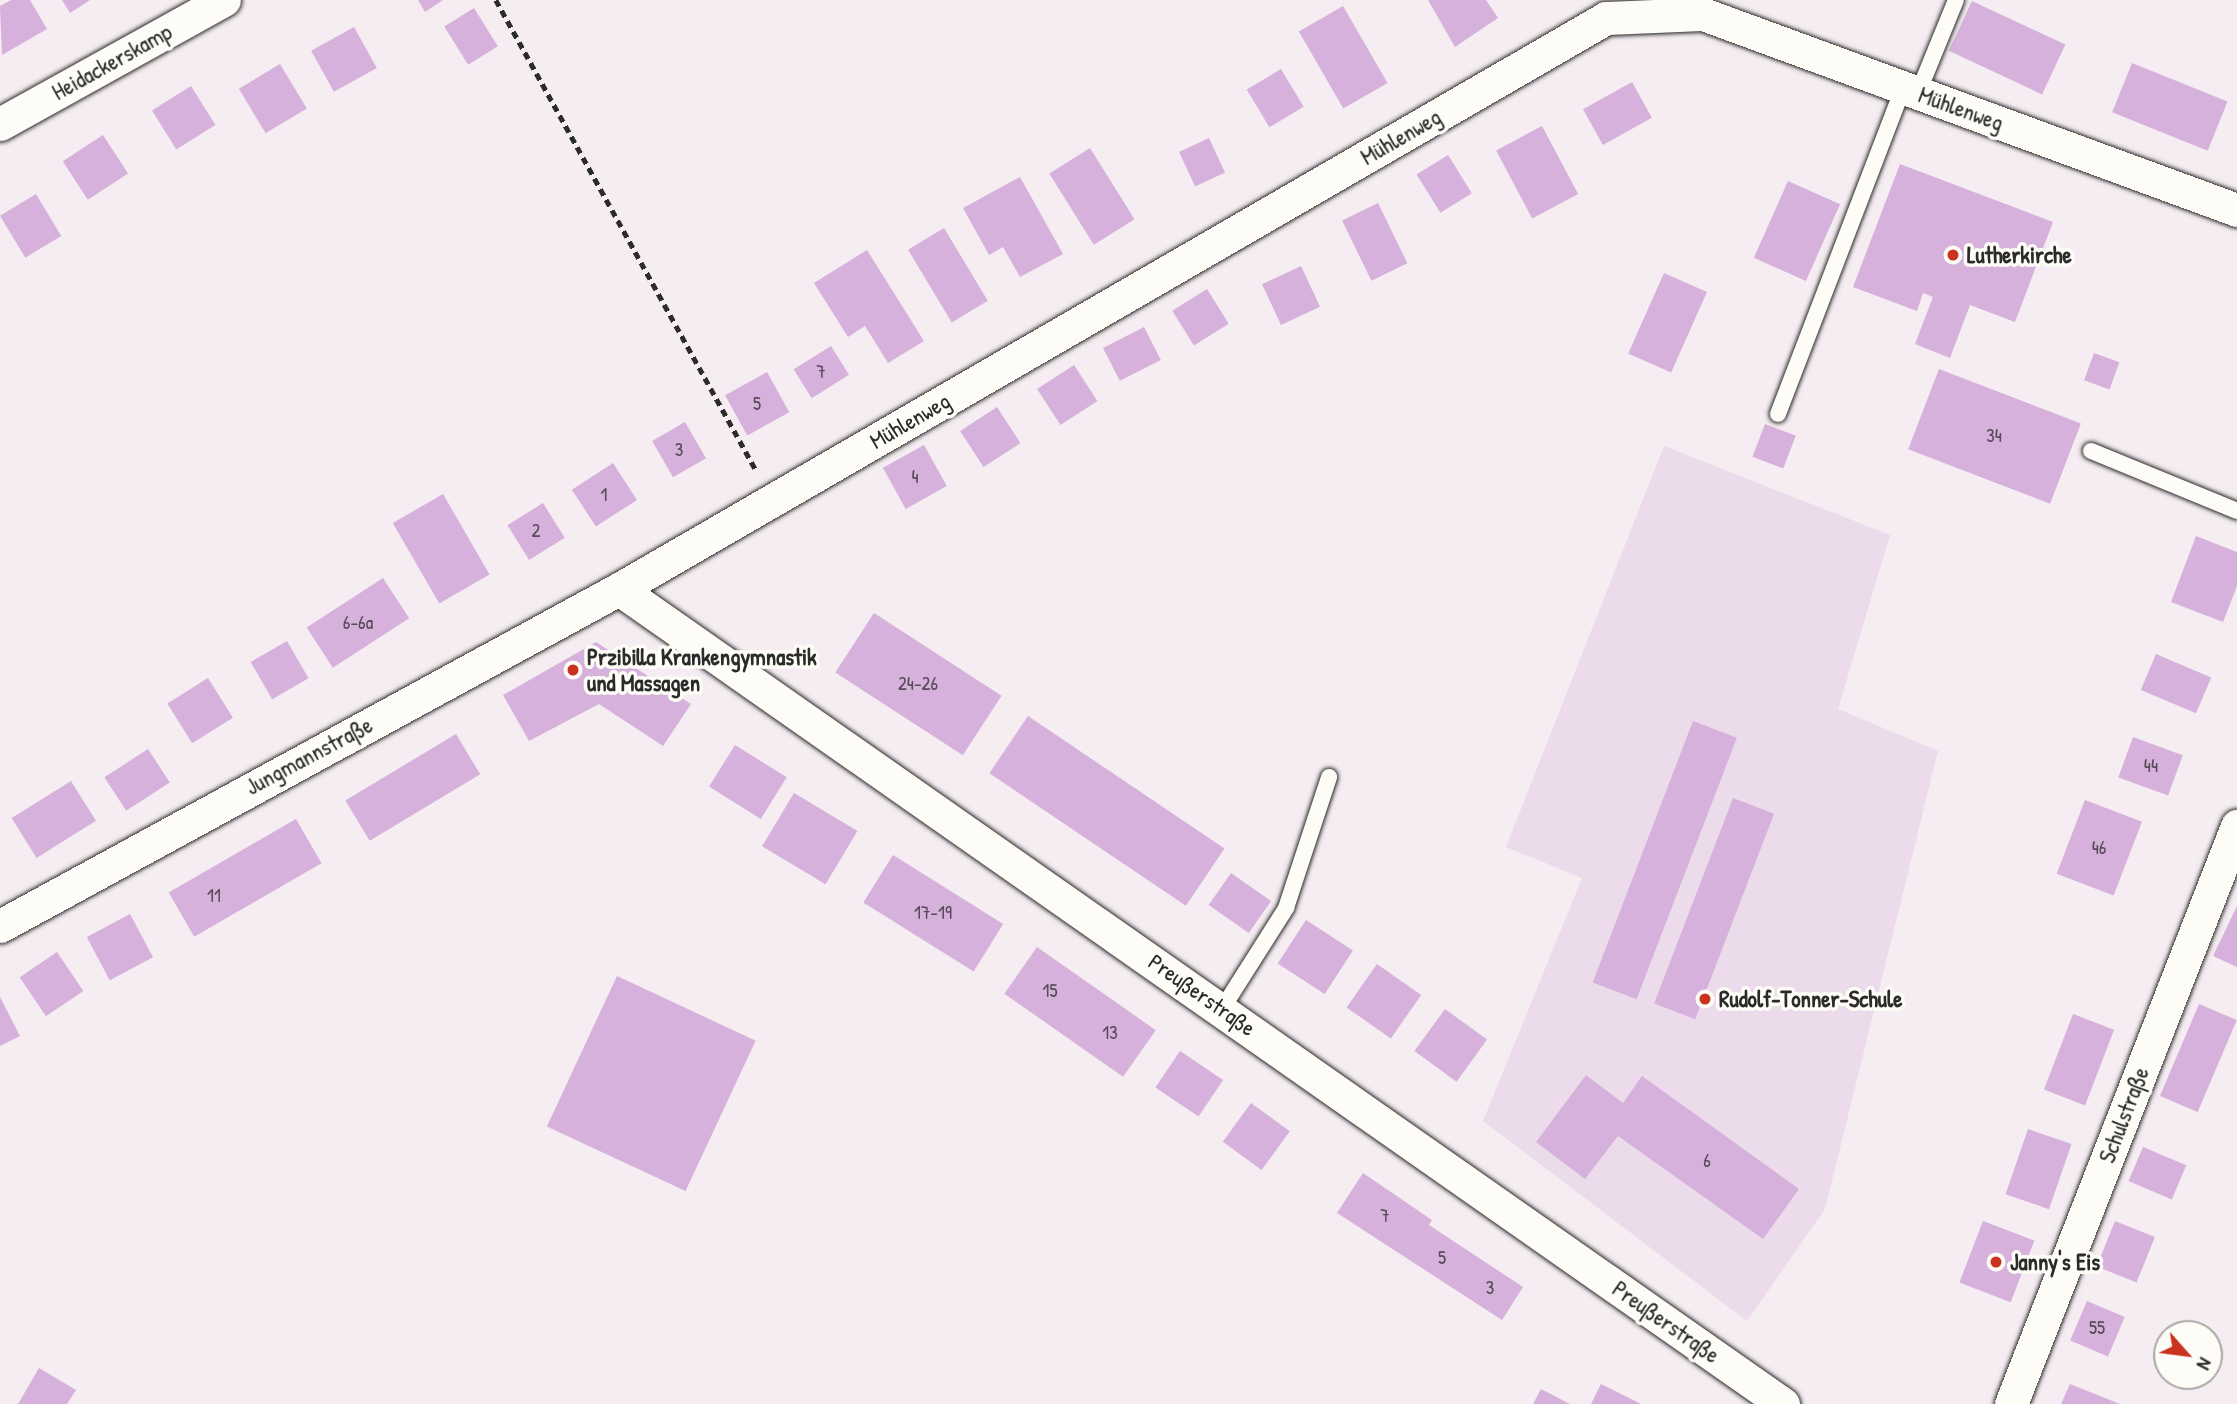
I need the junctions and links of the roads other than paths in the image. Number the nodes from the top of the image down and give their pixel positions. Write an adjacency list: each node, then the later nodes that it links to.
1 (224, 0): 4 (street, Heidackerskamp)
2 (1956, 0): 3 (lane)
3 (1911, 90): 5 (street, Mühlenweg); 6 (lane); 9 (street, Mühlenweg)
4 (0, 124)
5 (2237, 210)
6 (1778, 414)
7 (2091, 451): 8 (lane)
8 (2237, 511)
9 (619, 589): 12 (street, Jungmannstraße); 13 (street, Preußerstraße)
10 (1329, 777): 13 (lane)
11 (2236, 833): 15 (street, Schulstraße)
12 (0, 926)
13 (1222, 1009): 14 (street, Preußerstraße)
14 (1783, 1404)
15 (2011, 1404)

